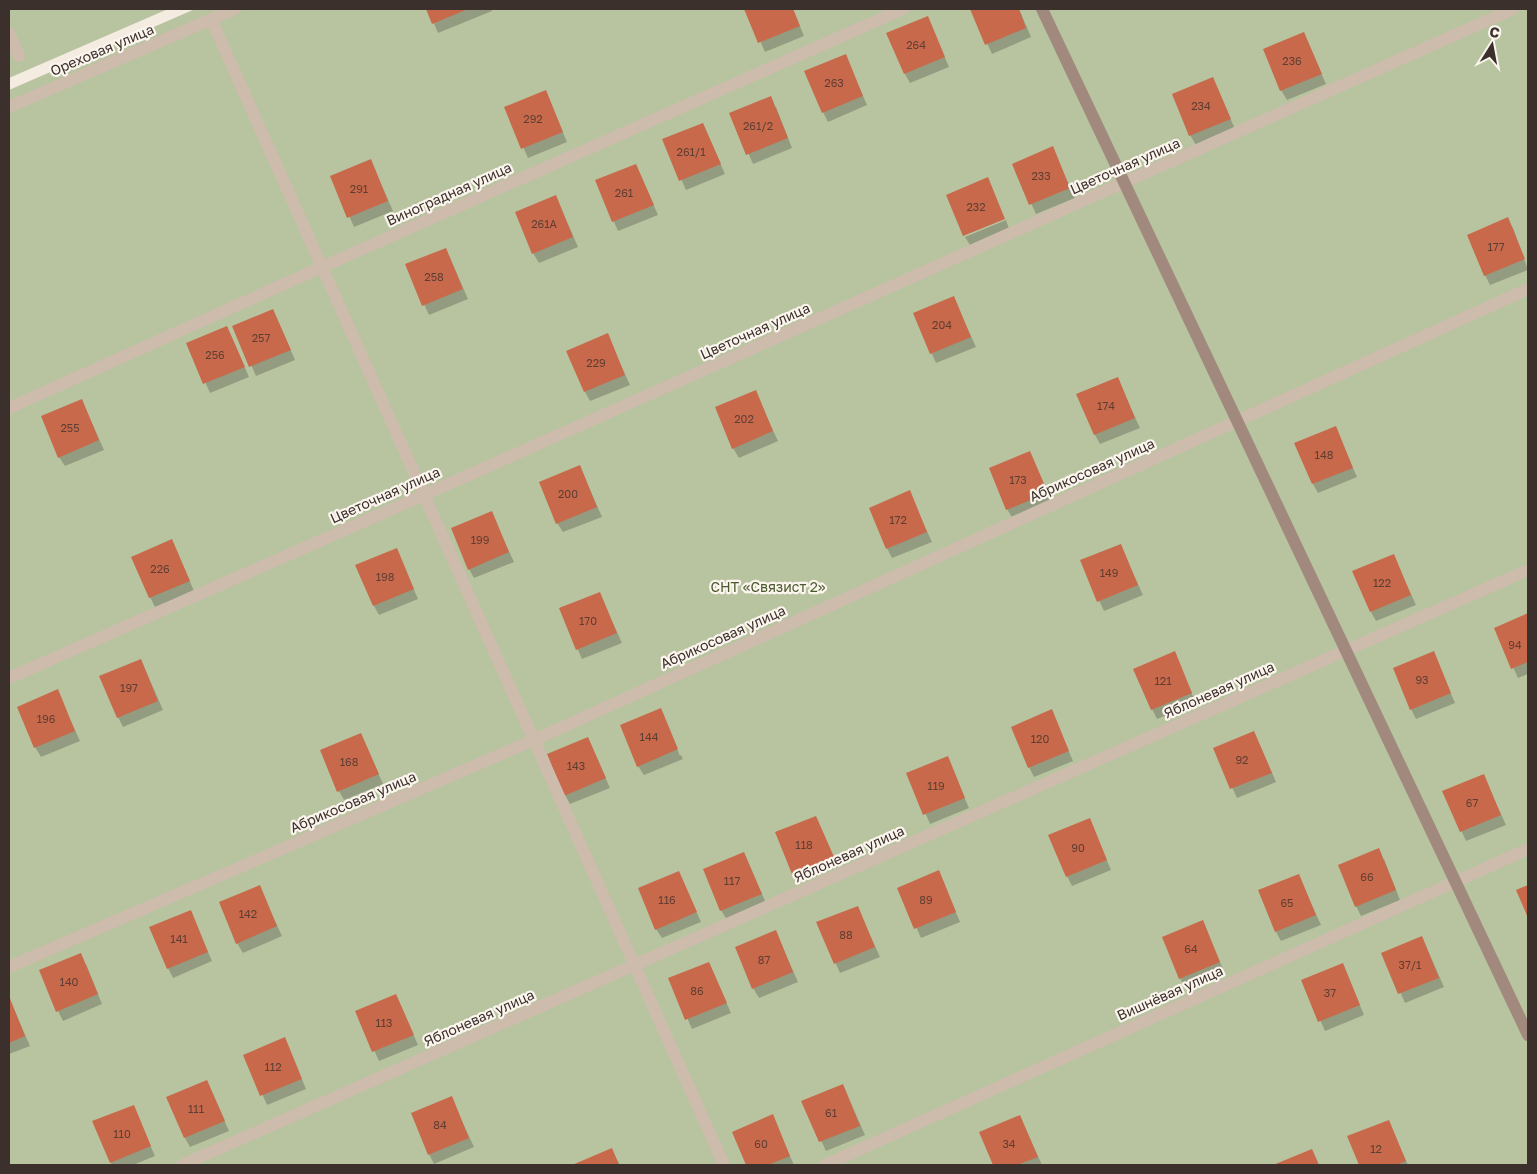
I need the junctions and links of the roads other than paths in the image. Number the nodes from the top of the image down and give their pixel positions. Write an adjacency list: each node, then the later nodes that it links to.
1 (235, 9): 5 (street, Ореховая улица)
2 (903, 9): 10 (street, Виноградная улица)
3 (1042, 9): 9 (street)
4 (1513, 9): 9 (street, Цветочная улица)
5 (211, 19): 8 (street, Ореховая улица); 10 (street)
6 (9, 33): 7 (street)
7 (20, 56)
8 (9, 107)
9 (1124, 182): 13 (street); 14 (street, Цветочная улица)
10 (322, 267): 12 (street, Виноградная улица); 14 (street)
11 (1528, 289): 13 (street, Абрикосовая улица)
12 (9, 408)
13 (1237, 421): 16 (street); 18 (street, Абрикосовая улица)
14 (424, 495): 17 (street, Цветочная улица); 18 (street)
15 (1528, 570): 16 (street, Яблоневая улица)
16 (1346, 650): 20 (street); 21 (street, Яблоневая улица)
17 (9, 678)
18 (534, 740): 21 (street); 22 (street, Абрикосовая улица)
19 (1528, 849): 20 (street, Вишнёвая улица)
20 (1456, 881): 23 (street); 26 (street, Вишнёвая улица)
21 (635, 966): 24 (street, Яблоневая улица); 25 (street)
22 (9, 967)
23 (1528, 1035)
24 (182, 1165)
25 (724, 1165)
26 (825, 1165)

